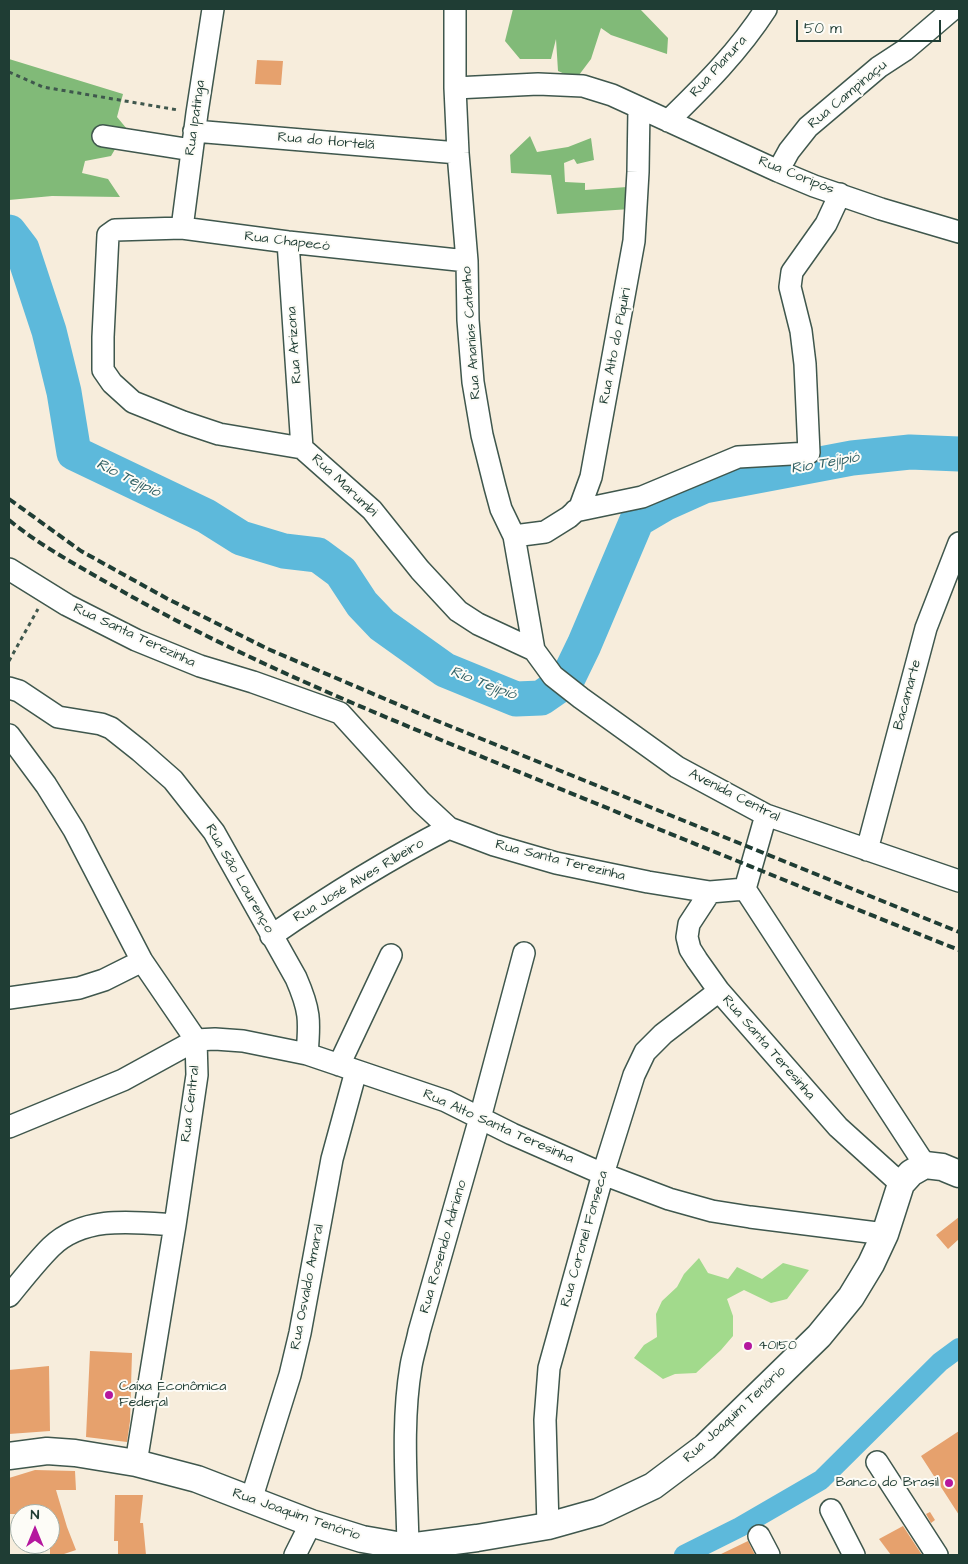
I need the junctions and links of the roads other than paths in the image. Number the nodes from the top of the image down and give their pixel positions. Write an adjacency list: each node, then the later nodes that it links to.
1 (213, 9): 8 (street, Rua Ipatinga)
2 (455, 9): 5 (street, Rua Ananias Catanho)
3 (766, 9): 7 (street, Rua Planura)
4 (953, 9): 11 (street, Rua Campinaçu)
5 (455, 88): 6 (street, Rua Coripós); 10 (street, Rua Ananias Catanho)
6 (639, 108): 7 (street, Rua Coripós); 19 (street, Rua Alto do Piquiri)
7 (668, 121): 11 (street, Rua Coripós)
8 (194, 131): 9 (street, Rua do Hortelã); 10 (street, Rua do Hortelã); 13 (street, Rua Ipatinga)
9 (102, 136)
10 (458, 154): 17 (street, Rua Ananias Catanho)
11 (778, 171): 12 (street, Rua Coripós)
12 (840, 194): 14 (street, Rua Coripós); 19 (street)
13 (182, 228): 15 (street, Rua Chapecó); 16 (street, Rua Chapecó)
14 (959, 232)
15 (108, 235): 18 (street, Rua Marumbi)
16 (288, 242): 17 (street, Rua Chapecó); 18 (street, Rua Arizona)
17 (467, 261): 20 (street, Rua Ananias Catanho)
18 (302, 448): 23 (street, Rua Marumbi)
19 (575, 510): 20 (street, Rua Alto do Piquiri)
20 (514, 536): 23 (street, Rua Ananias Catanho)
21 (959, 542): 29 (street, Bacamarte)
22 (9, 569): 28 (street, Rua Santa Terezinha)
23 (534, 650): 25 (street, Rua Marumbi)
24 (9, 688): 33 (street, Rua São Lourenço)
25 (581, 698): 27 (street, Avenida Central)
26 (9, 735): 36 (street)
27 (766, 815): 29 (street, Avenida Central); 31 (street)
28 (449, 828): 32 (street, Rua Santa Terezinha); 33 (street, Rua José Alves Ribeiro)
29 (867, 850): 30 (street, Avenida Central)
30 (959, 881)
31 (745, 889): 32 (street, Rua Santa Terezinha); 44 (street)
32 (710, 892): 37 (street, Rua Santa Teresinha)
33 (271, 936): 40 (street, Rua São Lourenço)
34 (524, 953): 42 (street, Rua Rosendo Adriano)
35 (391, 955): 41 (street, Rua Osvaldo Amaral)
36 (142, 961): 38 (street); 39 (street)
37 (719, 991): 45 (street, Rua Coronel Fonseca); 47 (street, Rua Santa Teresinha)
38 (9, 998)
39 (196, 1040): 40 (street, Rua Alto Santa Teresinha); 43 (street, Rua Alto Santa Teresinha); 48 (street, Rua Central)
40 (307, 1054): 41 (street, Rua Alto Santa Teresinha)
41 (347, 1068): 42 (street, Rua Alto Santa Teresinha); 54 (street, Rua Osvaldo Amaral)
42 (480, 1118): 45 (street, Rua Alto Santa Teresinha); 59 (street, Rua Rosendo Adriano)
43 (9, 1127)
44 (926, 1165): 46 (street); 47 (street, Rua Joaquim Tenório)
45 (603, 1174): 49 (street, Rua Alto Santa Teresinha); 57 (street, Rua Coronel Fonseca)
46 (959, 1174)
47 (902, 1184): 49 (street, Rua Joaquim Tenório)
48 (175, 1225): 50 (street); 53 (street, Rua Central)
49 (884, 1234): 57 (street, Rua Joaquim Tenório)
50 (9, 1296)
51 (9, 1456): 53 (street, Rua Joaquim Tenório)
52 (878, 1462): 63 (street)
53 (136, 1463): 54 (street, Rua Joaquim Tenório)
54 (251, 1500): 56 (street, Rua Joaquim Tenório)
55 (831, 1510): 62 (street)
56 (311, 1523): 59 (street, Rua Joaquim Tenório); 60 (street)
57 (548, 1526): 59 (street, Rua Joaquim Tenório)
58 (759, 1536): 61 (street)
59 (408, 1547)
60 (295, 1555)
61 (769, 1555)
62 (854, 1555)
63 (937, 1555)

